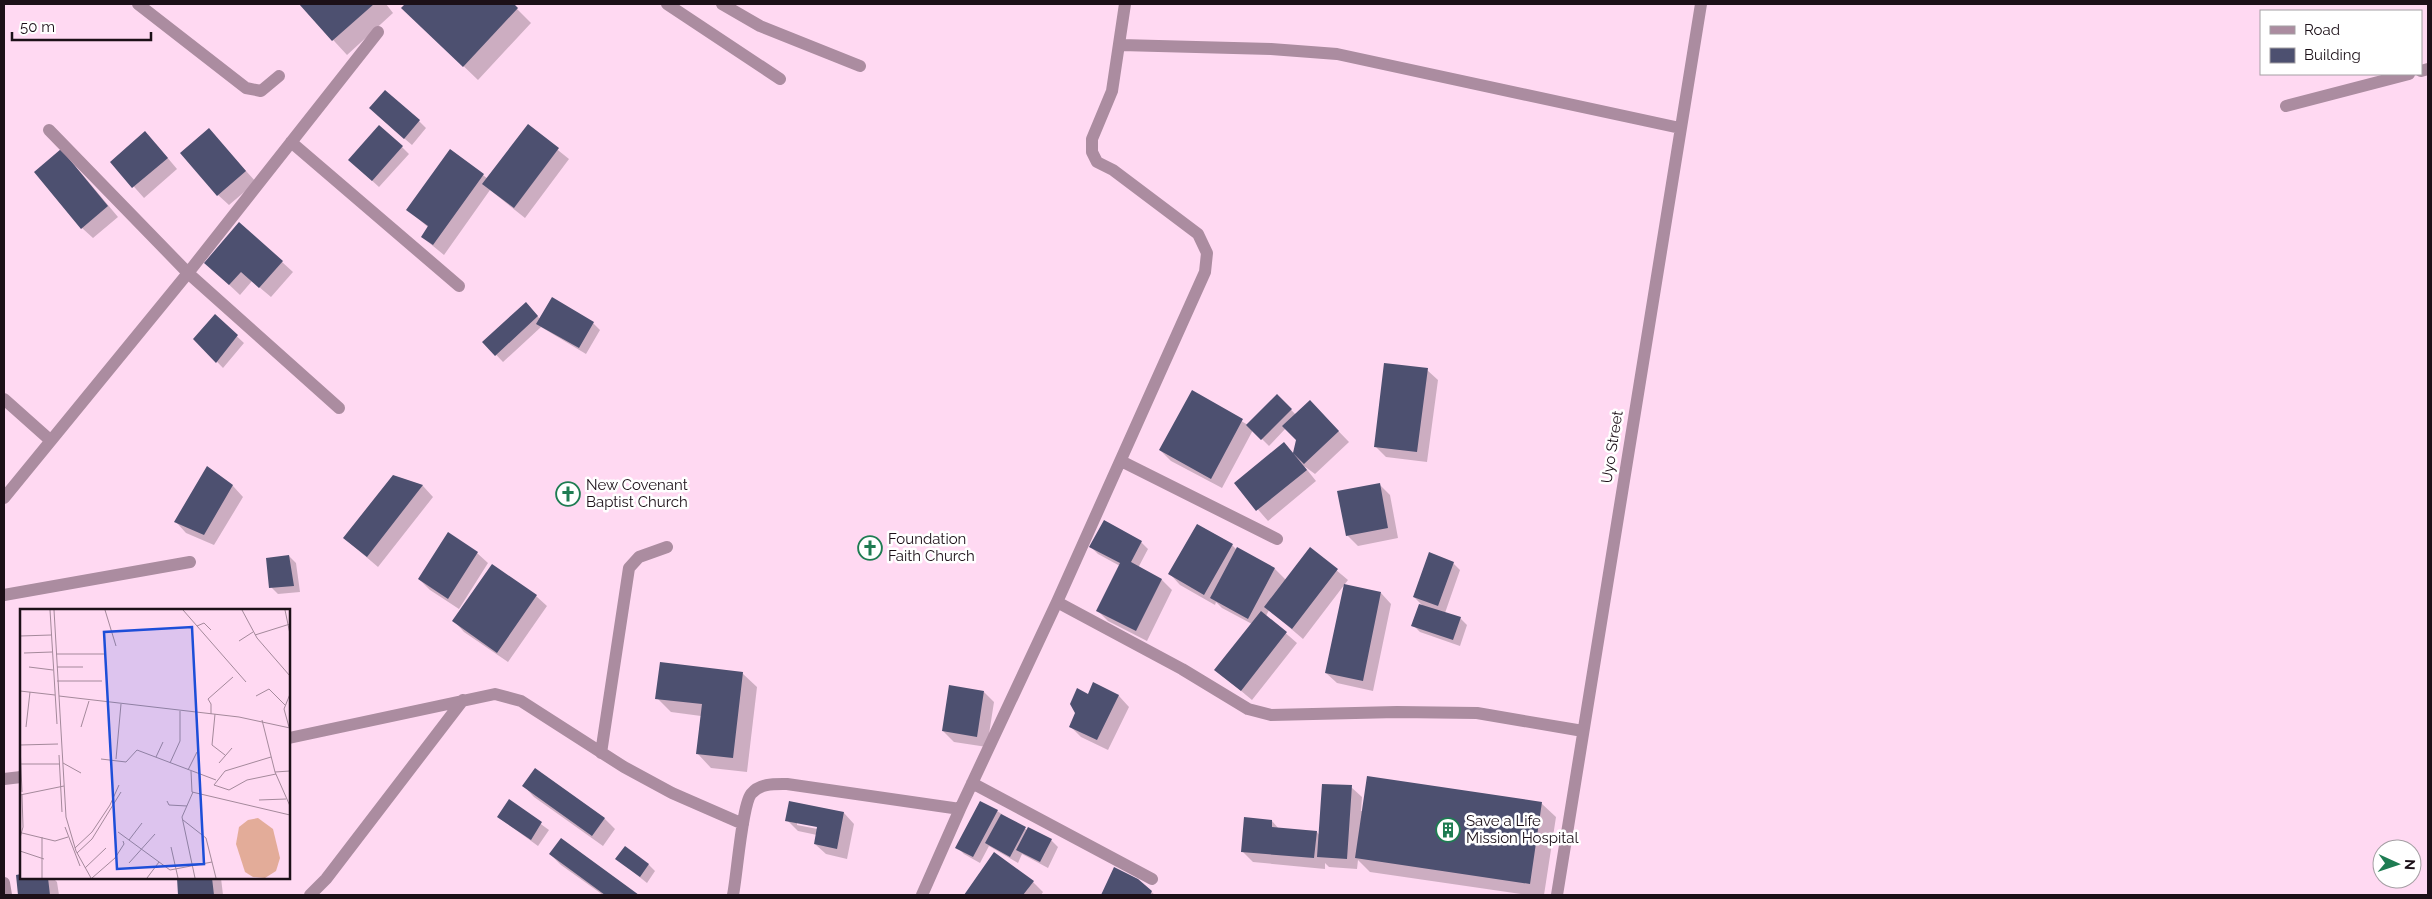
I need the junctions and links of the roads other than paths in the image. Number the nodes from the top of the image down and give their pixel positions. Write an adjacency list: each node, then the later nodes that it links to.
1 (138, 4): 10 (street)
2 (667, 4): 11 (street)
3 (722, 4): 8 (street)
4 (1125, 4): 7 (street)
5 (1701, 4): 13 (street, Uyo Street)
6 (378, 32): 15 (street)
7 (1121, 45): 13 (street); 21 (street)
8 (860, 66)
9 (2405, 75): 12 (street)
10 (279, 76)
11 (780, 79)
12 (2286, 106)
13 (1680, 128): 29 (street, Uyo Street)
14 (49, 130): 16 (street)
15 (291, 142): 16 (street); 17 (street)
16 (188, 273): 19 (street); 20 (street)
17 (459, 286)
18 (4, 399): 20 (street)
19 (339, 408)
20 (50, 440): 22 (street)
21 (1120, 461): 23 (street); 27 (street)
22 (4, 498)
23 (1277, 539)
24 (668, 547): 31 (street)
25 (190, 562): 26 (street)
26 (4, 595)
27 (1057, 602): 29 (street); 34 (street)
28 (463, 700): 30 (street); 31 (street); 40 (street)
29 (1583, 730): 43 (street, Uyo Street)
30 (290, 738)
31 (601, 753): 36 (street)
32 (20, 777): 33 (street)
33 (4, 779)
34 (972, 783): 35 (street); 37 (street)
35 (960, 808): 36 (street); 42 (street)
36 (743, 824): 41 (street)
37 (1152, 879)
38 (4, 883): 39 (street)
39 (6, 895)
40 (310, 895)
41 (733, 895)
42 (922, 895)
43 (1557, 895)

